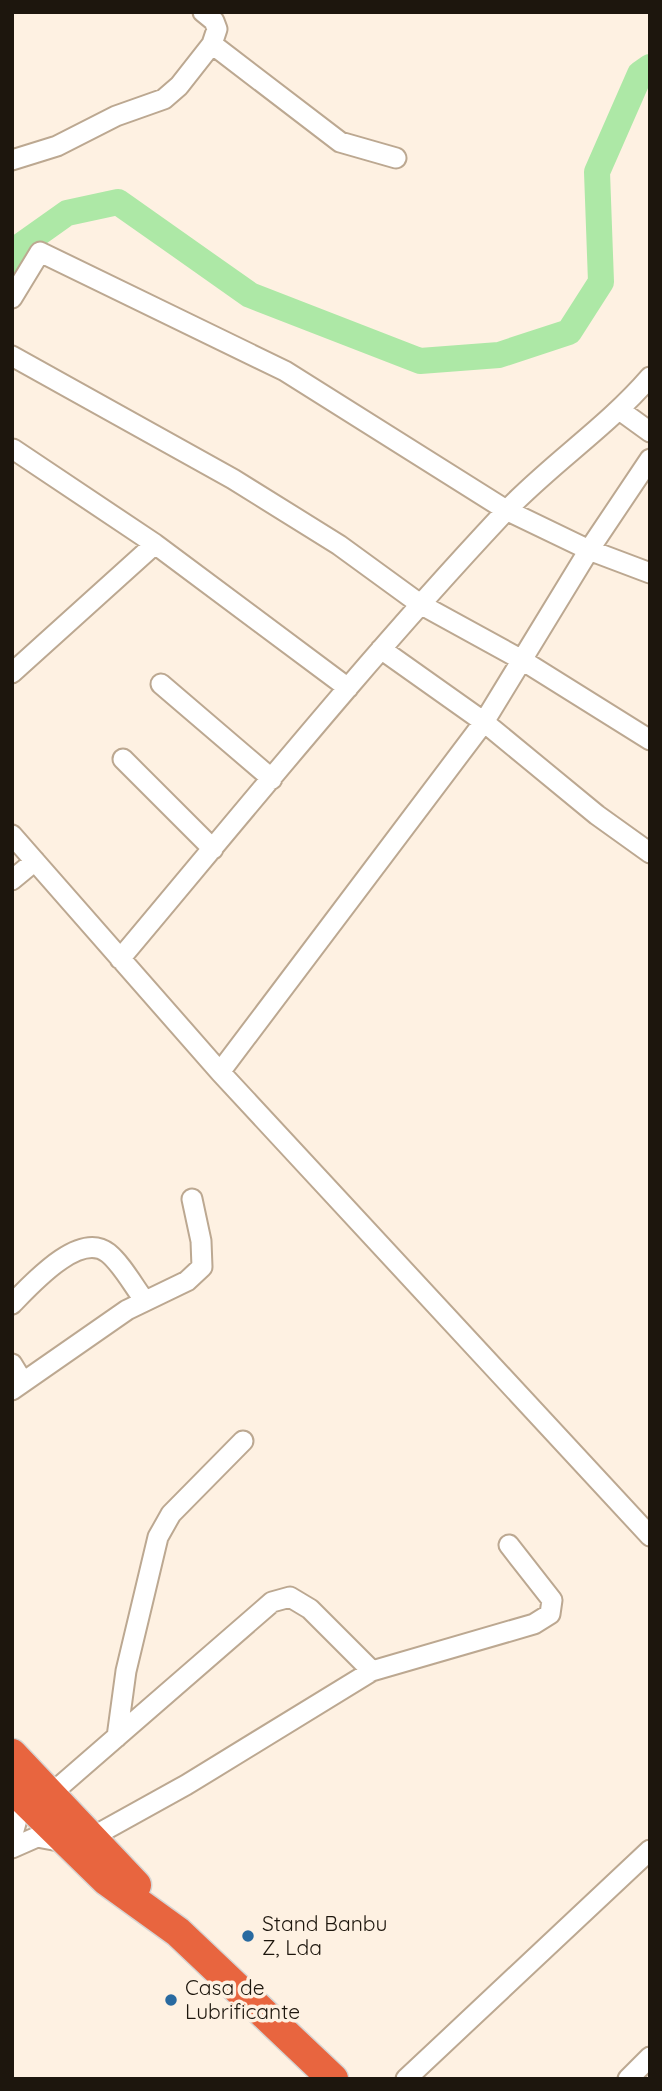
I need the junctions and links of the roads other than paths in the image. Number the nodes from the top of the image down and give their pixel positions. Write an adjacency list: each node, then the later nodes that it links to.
1 (203, 12): 2 (street)
2 (212, 44): 3 (street); 4 (street)
3 (396, 158)
4 (12, 160)
5 (12, 298): 12 (street)
6 (12, 356): 16 (street)
7 (650, 377): 8 (street)
8 (621, 411): 9 (street); 12 (street)
9 (650, 432)
10 (13, 449): 13 (street)
11 (650, 459): 14 (street)
12 (506, 510): 14 (street); 16 (street)
13 (155, 544): 19 (street); 21 (street)
14 (589, 550): 15 (street); 18 (street)
15 (650, 573)
16 (420, 604): 17 (street); 18 (street)
17 (381, 649): 21 (street); 22 (street)
18 (522, 660): 22 (street); 23 (street)
19 (12, 673)
20 (161, 684): 25 (street)
21 (348, 688): 25 (street)
22 (484, 722): 28 (street); 32 (street)
23 (650, 740)
24 (123, 760): 27 (street)
25 (272, 779): 27 (street)
26 (12, 835): 29 (street)
27 (213, 849): 31 (street)
28 (650, 853)
29 (35, 861): 30 (street); 31 (street)
30 (12, 880)
31 (120, 959): 32 (street)
32 (220, 1072): 39 (street)
33 (192, 1199): 34 (street)
34 (145, 1301): 35 (street); 37 (street)
35 (12, 1304)
36 (12, 1364): 37 (street)
37 (18, 1386)
38 (243, 1441): 42 (street)
39 (650, 1536)
40 (509, 1545): 41 (street)
41 (372, 1671): 42 (street); 48 (street)
42 (117, 1737): 45 (street)
43 (12, 1754): 45 (highway)
44 (12, 1788): 48 (highway)
45 (51, 1794): 48 (highway)
46 (12, 1798): 47 (street)
47 (12, 1837)
48 (81, 1840): 49 (street); 52 (highway)
49 (12, 1848)
50 (650, 1850): 53 (street)
51 (650, 2057): 54 (street)
52 (333, 2079)
53 (406, 2079)
54 (628, 2079)

